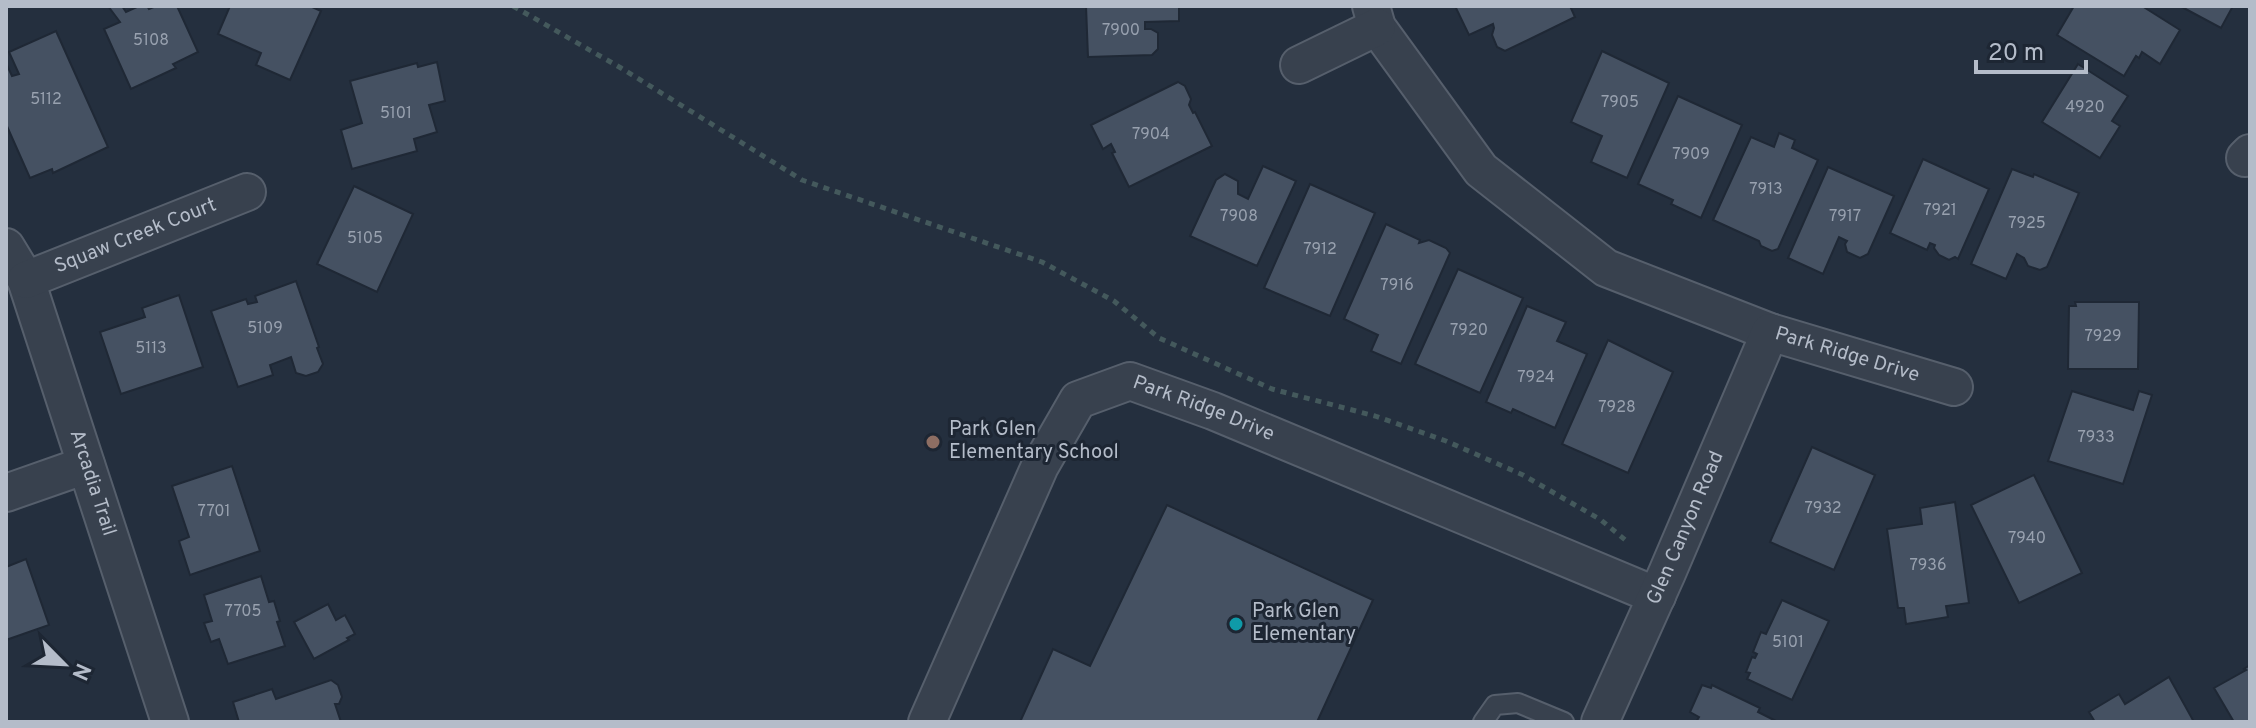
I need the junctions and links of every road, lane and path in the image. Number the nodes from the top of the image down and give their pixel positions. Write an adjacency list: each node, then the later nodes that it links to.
1 (513, 6): 11 (path)
2 (1374, 16): 3 (street, Park Ridge Drive); 7 (street, Park Ridge Drive)
3 (1299, 65)
4 (247, 192): 6 (street, Squaw Creek Court)
5 (6, 247): 6 (street, Arcadia Trail)
6 (26, 280): 9 (street, Arcadia Trail)
7 (1770, 332): 8 (street, Park Ridge Drive); 11 (street, Glen Canyon Road)
8 (1954, 387)
9 (86, 465): 10 (street); 12 (street, Arcadia Trail)
10 (6, 493)
11 (1662, 584): 13 (street, Park Ridge Drive); 16 (street, Glen Canyon Road)
12 (170, 722)
13 (927, 722)
14 (1483, 722): 15 (lane)
15 (1564, 722)
16 (1600, 722)

